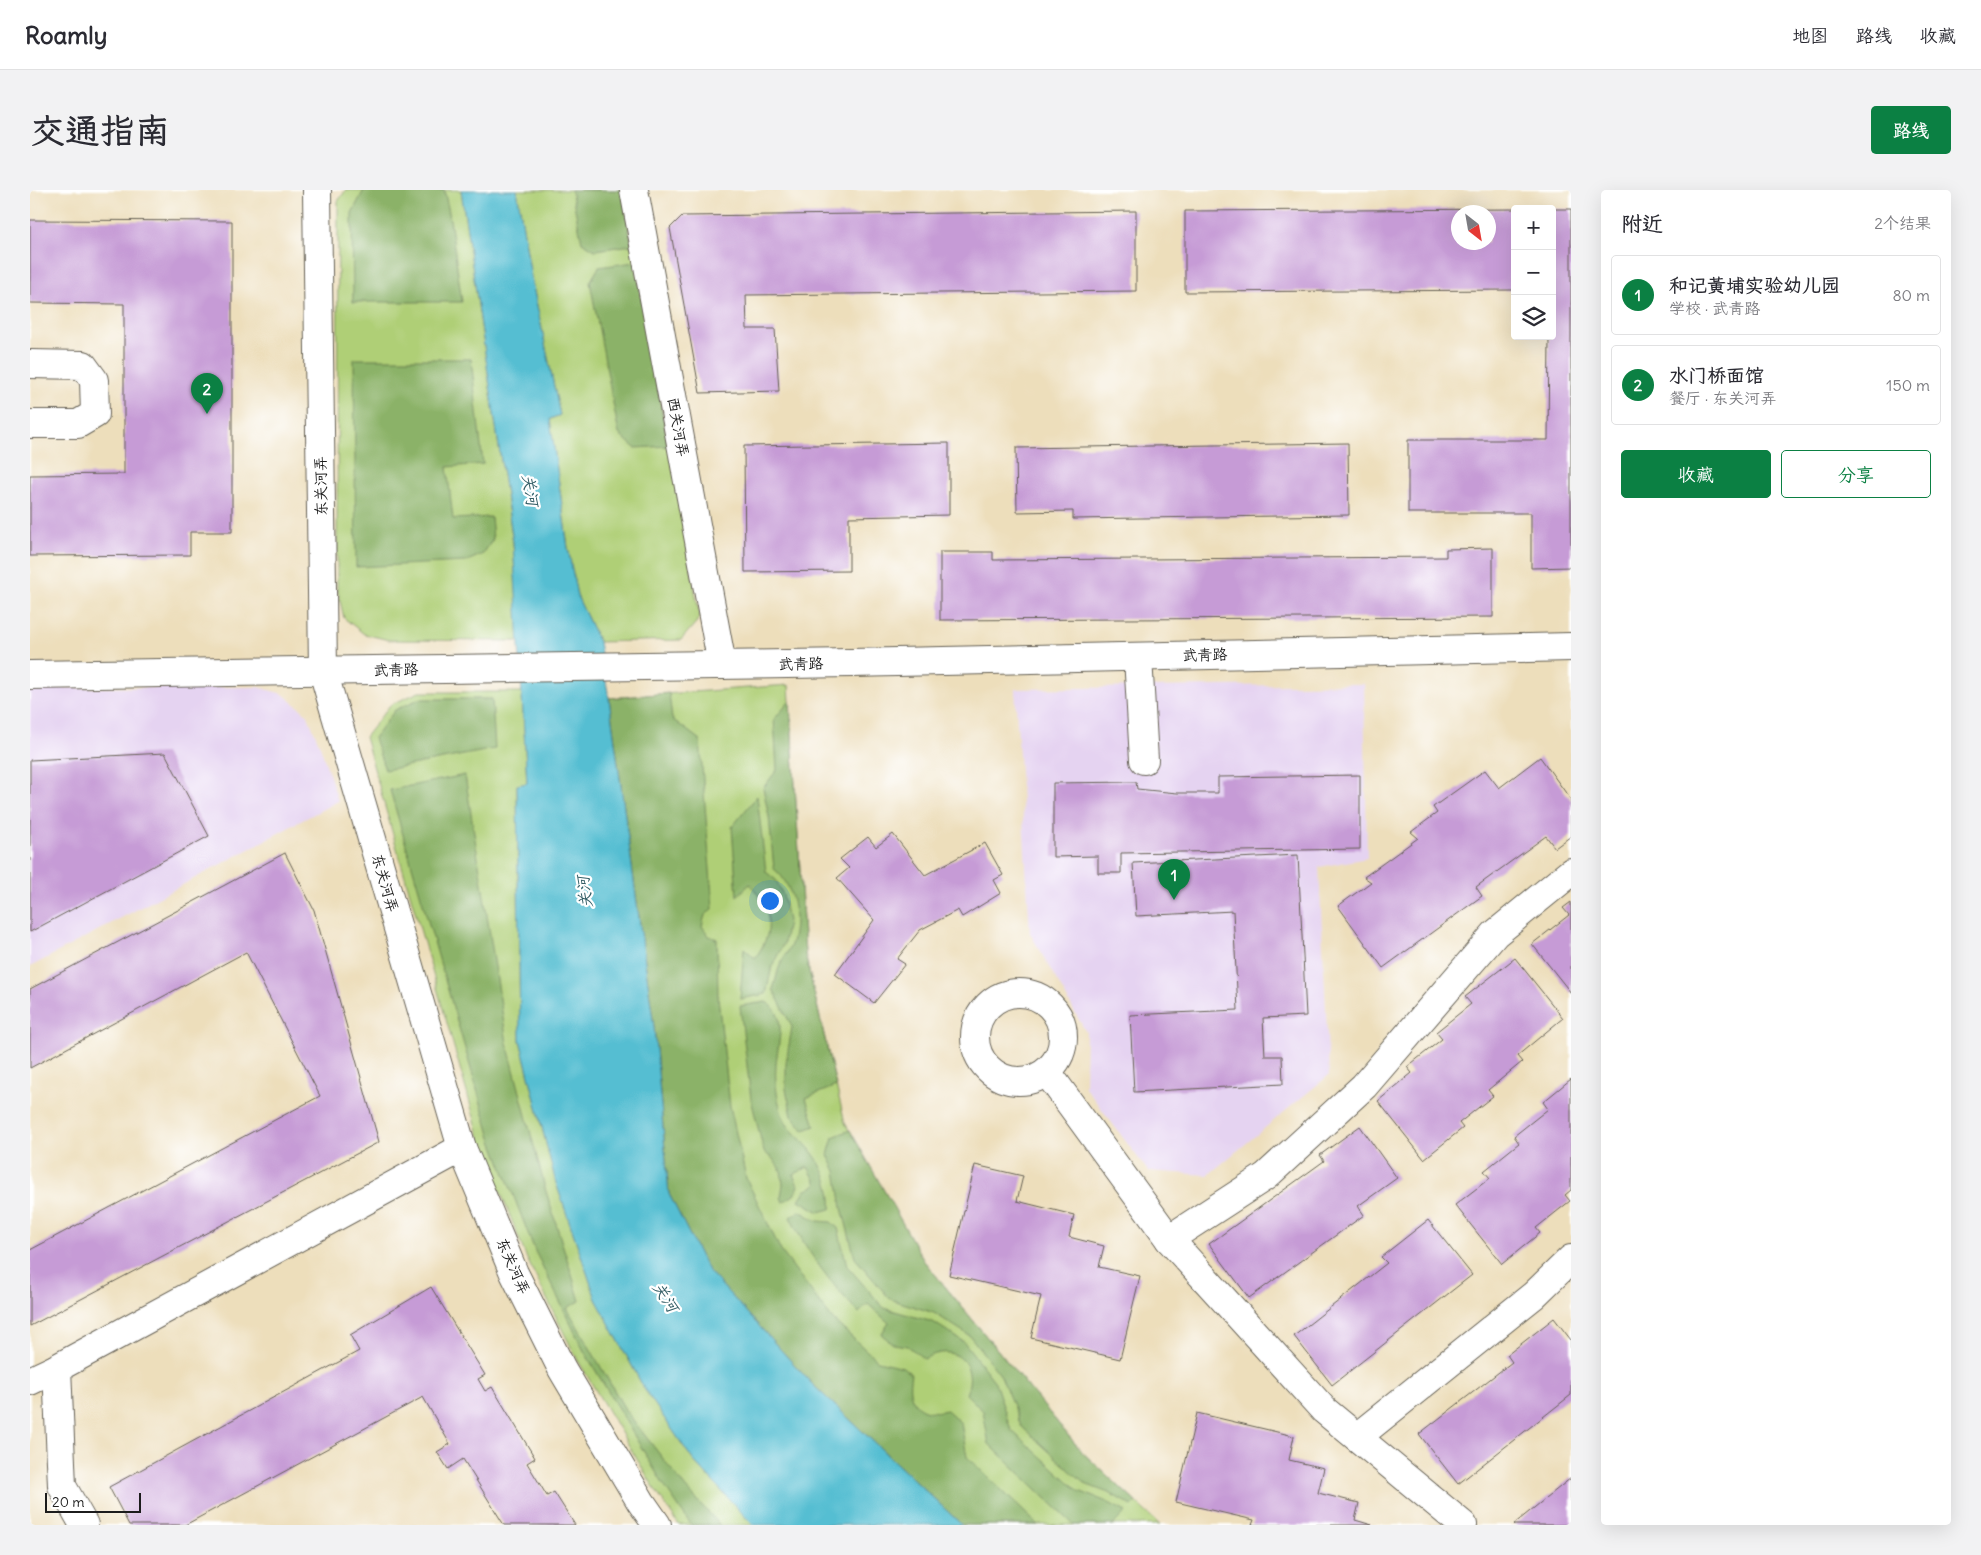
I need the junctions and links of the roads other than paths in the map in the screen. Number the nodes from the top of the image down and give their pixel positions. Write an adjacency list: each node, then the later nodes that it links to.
1 (318, 190): 8 (street, 东关河弄)
2 (634, 190): 7 (street, 西关河弄)
3 (30, 364): 4 (street)
4 (30, 424)
5 (1571, 647): 6 (street, 武青路)
6 (1138, 657): 7 (street, 武青路); 10 (street)
7 (722, 665): 8 (street, 武青路)
8 (323, 671): 9 (street, 武青路); 13 (street, 东关河弄)
9 (30, 675)
10 (1144, 760)
11 (1571, 872): 14 (street)
12 (1047, 1072): 14 (street)
13 (462, 1148): 16 (street); 20 (street, 东关河弄)
14 (1169, 1239): 18 (street)
15 (1571, 1259): 18 (street)
16 (57, 1368): 17 (street); 19 (street)
17 (30, 1381)
18 (1358, 1437): 21 (street)
19 (84, 1525)
20 (656, 1525)
21 (1464, 1525)

